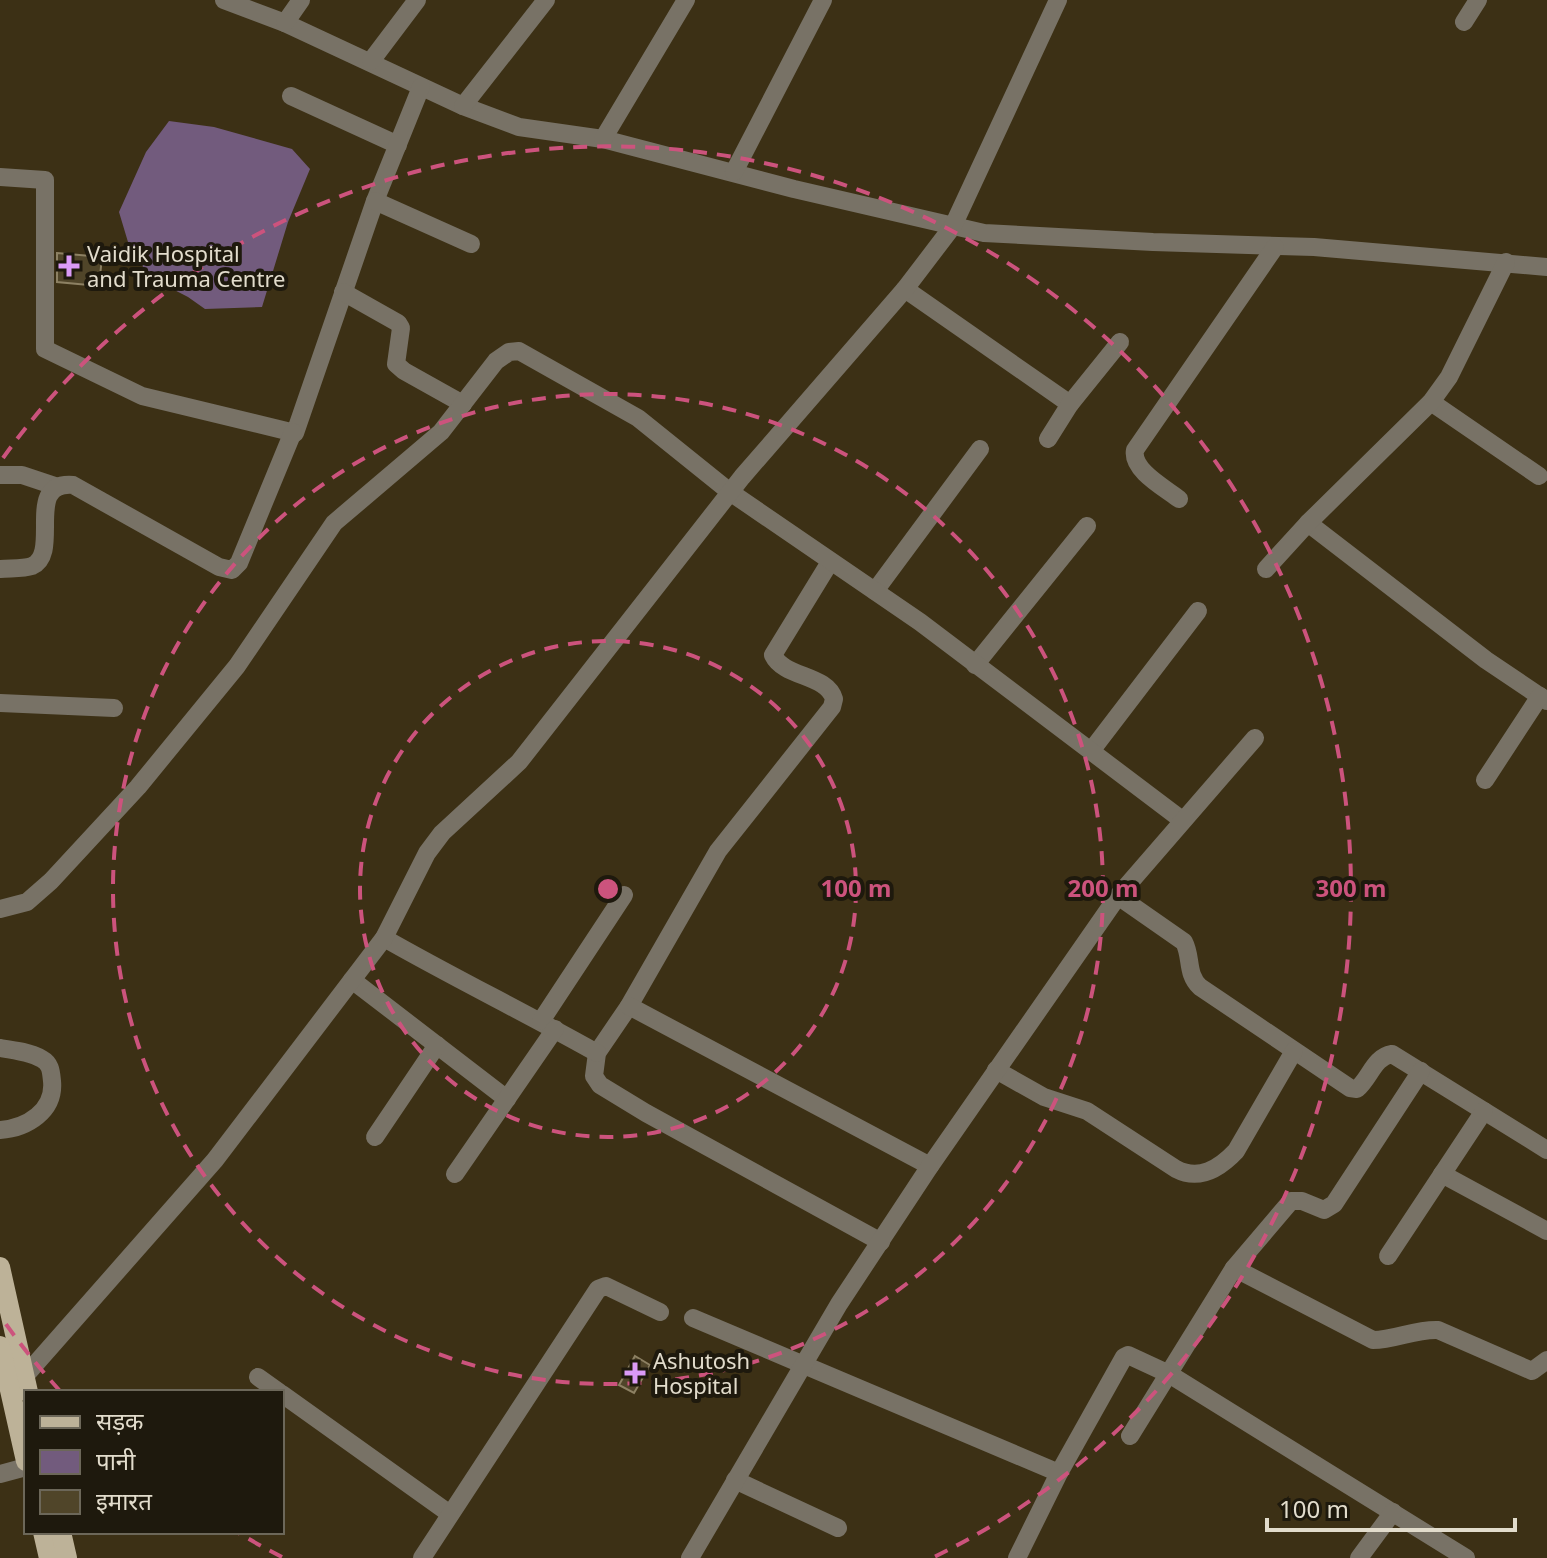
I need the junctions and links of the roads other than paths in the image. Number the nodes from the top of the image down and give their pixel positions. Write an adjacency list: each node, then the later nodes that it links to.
1 (224, 0): 10 (street)
2 (301, 0): 10 (street)
3 (417, 0): 11 (street)
4 (546, 0): 14 (street)
5 (686, 0): 15 (street)
6 (823, 0): 17 (street)
7 (1058, 0): 20 (street)
8 (1478, 0): 9 (street)
9 (1464, 22)
10 (285, 23): 11 (street)
11 (371, 61): 12 (street)
12 (421, 87): 14 (street); 16 (street)
13 (291, 96): 16 (street)
14 (463, 106): 15 (street)
15 (603, 139): 17 (street)
16 (398, 145): 19 (street)
17 (734, 172): 20 (street)
18 (0, 177): 31 (street)
19 (375, 201): 21 (street); 26 (street)
20 (953, 226): 22 (street); 25 (street)
21 (471, 244)
22 (1275, 247): 23 (street); 38 (street)
23 (1506, 262): 24 (street); 28 (street)
24 (1547, 267)
25 (905, 289): 30 (street); 37 (street)
26 (343, 292): 29 (street); 31 (street)
27 (1120, 342): 30 (street)
28 (1431, 402): 35 (street); 39 (street)
29 (463, 404): 37 (street); 56 (street)
30 (1070, 404): 32 (street)
31 (293, 432): 36 (street)
32 (1048, 439)
33 (980, 449): 44 (street)
34 (0, 475): 36 (street)
35 (1539, 476)
36 (58, 487): 42 (street)
37 (730, 492): 41 (street); 57 (street)
38 (1179, 499)
39 (1308, 523): 43 (street); 47 (street)
40 (1087, 526): 46 (street)
41 (830, 562): 44 (street); 59 (street)
42 (0, 569)
43 (1266, 569)
44 (875, 591): 46 (street)
45 (1198, 611): 51 (street)
46 (975, 665): 51 (street)
47 (1544, 699): 52 (street)
48 (0, 703): 49 (street)
49 (114, 708)
50 (1255, 738): 53 (street)
51 (1091, 751): 53 (street)
52 (1485, 780)
53 (1182, 820): 55 (street)
54 (624, 895): 60 (street)
55 (1118, 896): 63 (street); 65 (street)
56 (0, 909)
57 (384, 938): 58 (street); 60 (street)
58 (352, 980): 61 (street); 87 (street)
59 (629, 1006): 64 (street); 72 (street)
60 (548, 1025): 64 (street); 67 (street)
61 (437, 1045): 67 (street); 70 (street)
62 (0, 1048): 69 (street)
63 (1294, 1051): 65 (street); 66 (street)
64 (597, 1053): 76 (street)
65 (996, 1070): 72 (street)
66 (1421, 1071): 68 (street); 79 (street)
67 (507, 1099): 73 (street)
68 (1484, 1111): 71 (street); 74 (street)
69 (0, 1130)
70 (375, 1137)
71 (1547, 1150)
72 (930, 1166): 76 (street)
73 (455, 1174)
74 (1442, 1174): 75 (street); 77 (street)
75 (1547, 1231)
76 (881, 1242): 84 (street)
77 (1388, 1256)
78 (0, 1267): 87 (main road)
79 (1234, 1268): 83 (street); 85 (street)
80 (660, 1312): 97 (street)
81 (693, 1318): 84 (street)
82 (0, 1346): 91 (main road)
83 (1547, 1360)
84 (803, 1364): 93 (street); 95 (street)
85 (1169, 1374): 90 (street); 93 (street); 96 (street)
86 (258, 1377): 88 (street)
87 (26, 1384)
88 (276, 1390)
89 (284, 1396): 97 (street)
90 (1130, 1436)
91 (24, 1452)
92 (24, 1468): 94 (street)
93 (1059, 1473): 105 (street)
94 (0, 1474)
95 (735, 1480): 98 (street); 104 (street)
96 (1393, 1512): 106 (street); 107 (street)
97 (450, 1514): 103 (street)
98 (838, 1528)
99 (43, 1534): 101 (main road)
100 (61, 1534): 102 (main road)
101 (49, 1558)
102 (67, 1558)
103 (422, 1558)
104 (690, 1558)
105 (1017, 1558)
106 (1359, 1558)
107 (1466, 1558)

